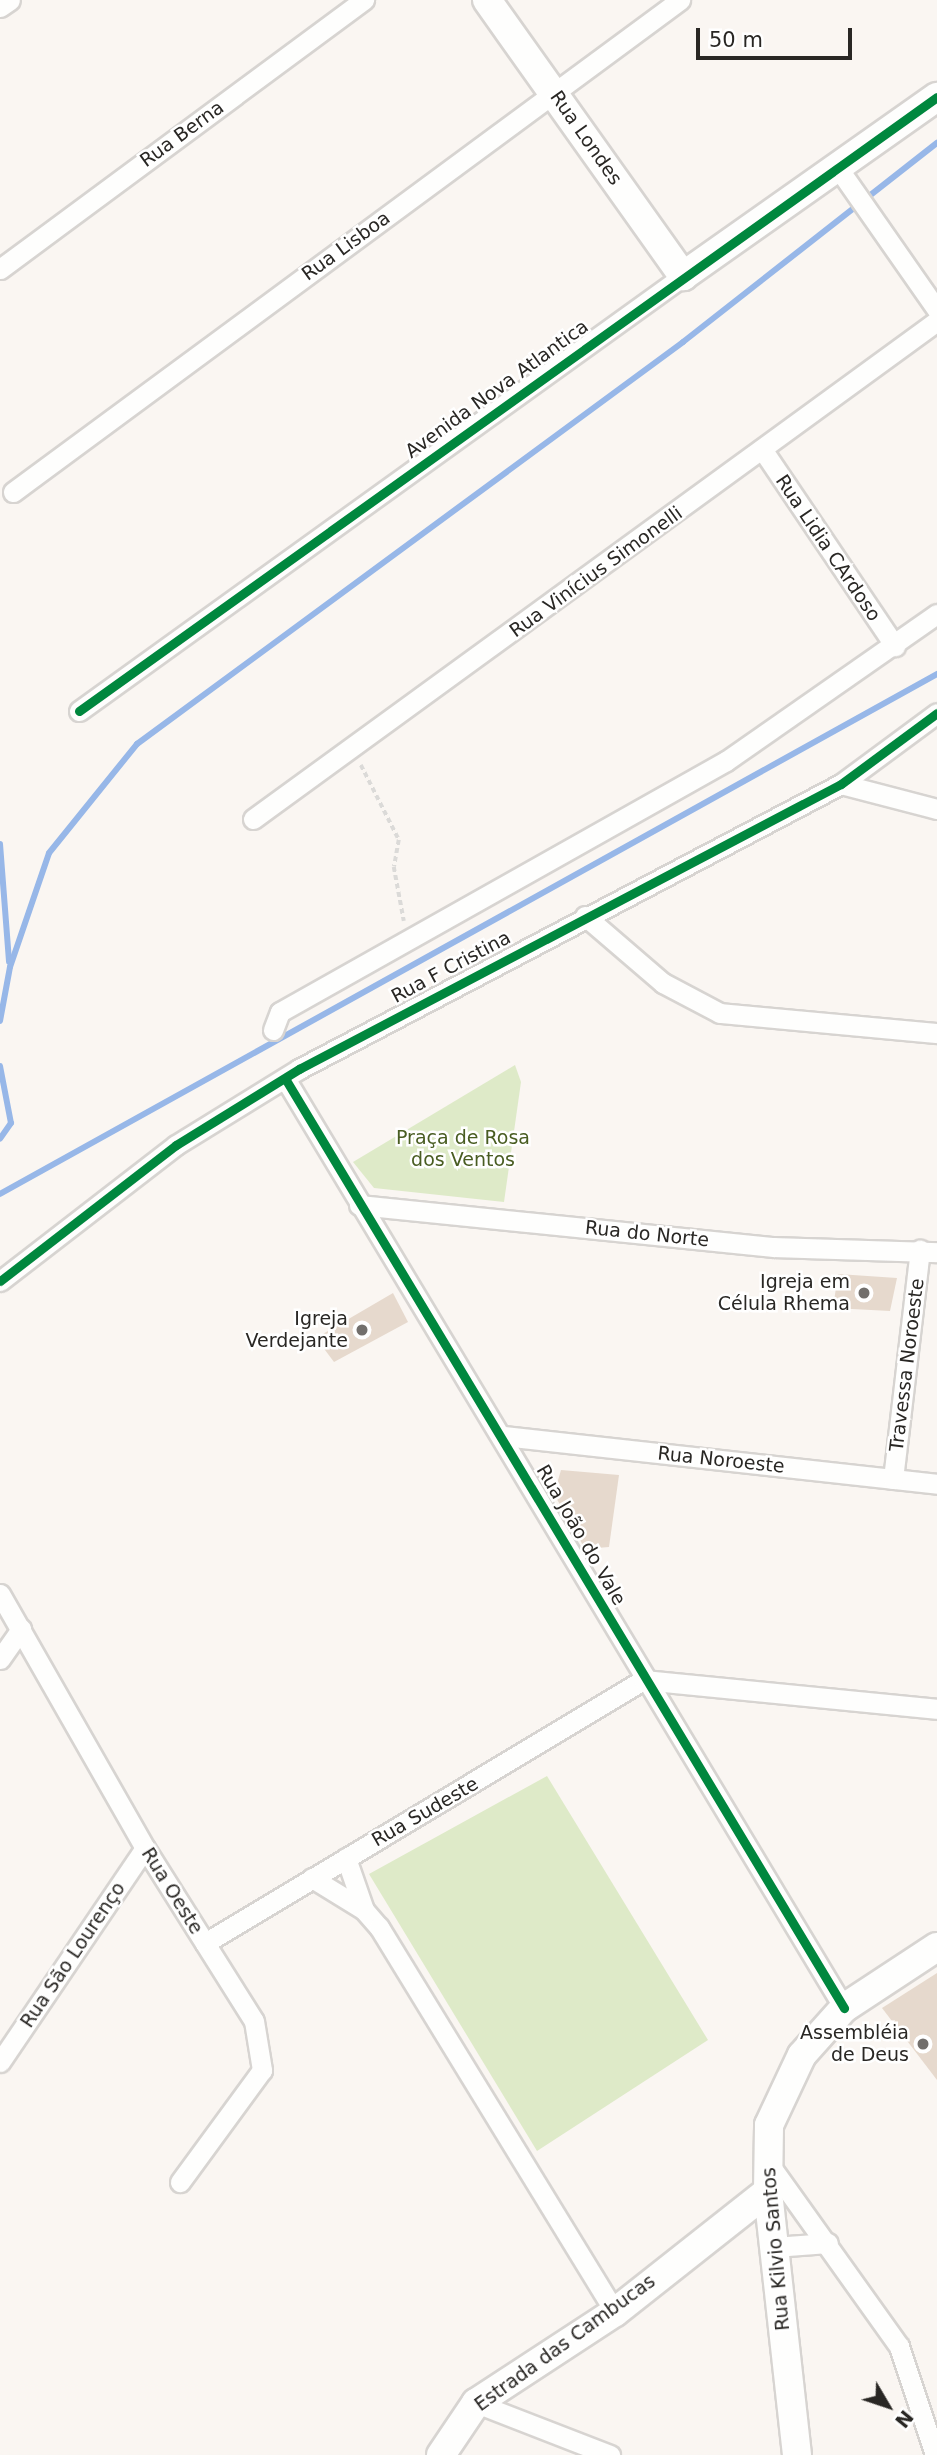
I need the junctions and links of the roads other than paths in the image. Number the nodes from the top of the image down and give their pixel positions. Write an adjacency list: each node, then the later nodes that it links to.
1 (10, 0): 5 (street)
2 (364, 0): 9 (street, Rua Berna)
3 (487, 0): 6 (street, Rua Londes)
4 (680, 0): 6 (street, Rua Lisboa)
5 (0, 7)
6 (554, 93): 10 (street, Rua Londes); 14 (street, Rua Lisboa)
7 (937, 97): 8 (street, Avenida Nova Atlantica)
8 (845, 177): 10 (street, Avenida Nova Atlantica); 11 (street)
9 (0, 269)
10 (683, 276): 17 (street, Avenida Nova Atlantica)
11 (937, 310)
12 (937, 321): 13 (street, Rua Vinícius Simonelli)
13 (762, 449): 16 (street, Rua Lidia CArdoso); 21 (street, Rua Vinícius Simonelli)
14 (13, 492)
15 (937, 614): 16 (street)
16 (895, 646): 23 (street)
17 (79, 711)
18 (937, 713): 19 (street, Rua F Cristina)
19 (841, 784): 20 (street); 22 (street, Rua F Cristina)
20 (937, 808)
21 (253, 819)
22 (585, 916): 24 (street); 25 (street, Rua F Cristina)
23 (273, 1030)
24 (937, 1033)
25 (286, 1080): 26 (street, Rua João do Vale); 28 (street, Rua F Cristina)
26 (359, 1205): 27 (street, Rua do Norte); 29 (street, Rua João do Vale)
27 (928, 1251): 30 (street, Travessa Noroeste)
28 (0, 1281)
29 (504, 1436): 30 (street, Rua Noroeste); 35 (street, Rua João do Vale)
30 (893, 1479): 31 (street, Rua Noroeste)
31 (937, 1484)
32 (0, 1594): 33 (street, Rua Oeste)
33 (20, 1629): 34 (street); 37 (street, Rua Oeste)
34 (0, 1659)
35 (643, 1680): 36 (street); 38 (street, Rua Sudeste); 43 (street, Rua João do Vale)
36 (937, 1709)
37 (145, 1848): 41 (street, Rua Oeste); 44 (street, Rua São Lourenço)
38 (346, 1858): 39 (street, Rua Sudeste); 40 (street)
39 (312, 1878): 40 (street); 41 (street, Rua Sudeste)
40 (364, 1910): 49 (street)
41 (205, 1944): 46 (street, Rua Oeste)
42 (937, 1947): 43 (street, Rua Kilvio Santos)
43 (844, 2008): 45 (street, Rua Kilvio Santos)
44 (0, 2062)
45 (768, 2178): 47 (street); 48 (street, Rua Kilvio Santos); 49 (street, Estrada das Cambucas)
46 (180, 2182)
47 (828, 2243): 48 (street); 54 (street)
48 (774, 2247): 53 (street, Rua Kilvio Santos)
49 (615, 2312): 50 (street, Estrada das Cambucas)
50 (477, 2403): 51 (street, Estrada das Cambucas); 52 (street)
51 (441, 2455)
52 (611, 2455)
53 (797, 2455)
54 (935, 2455)

